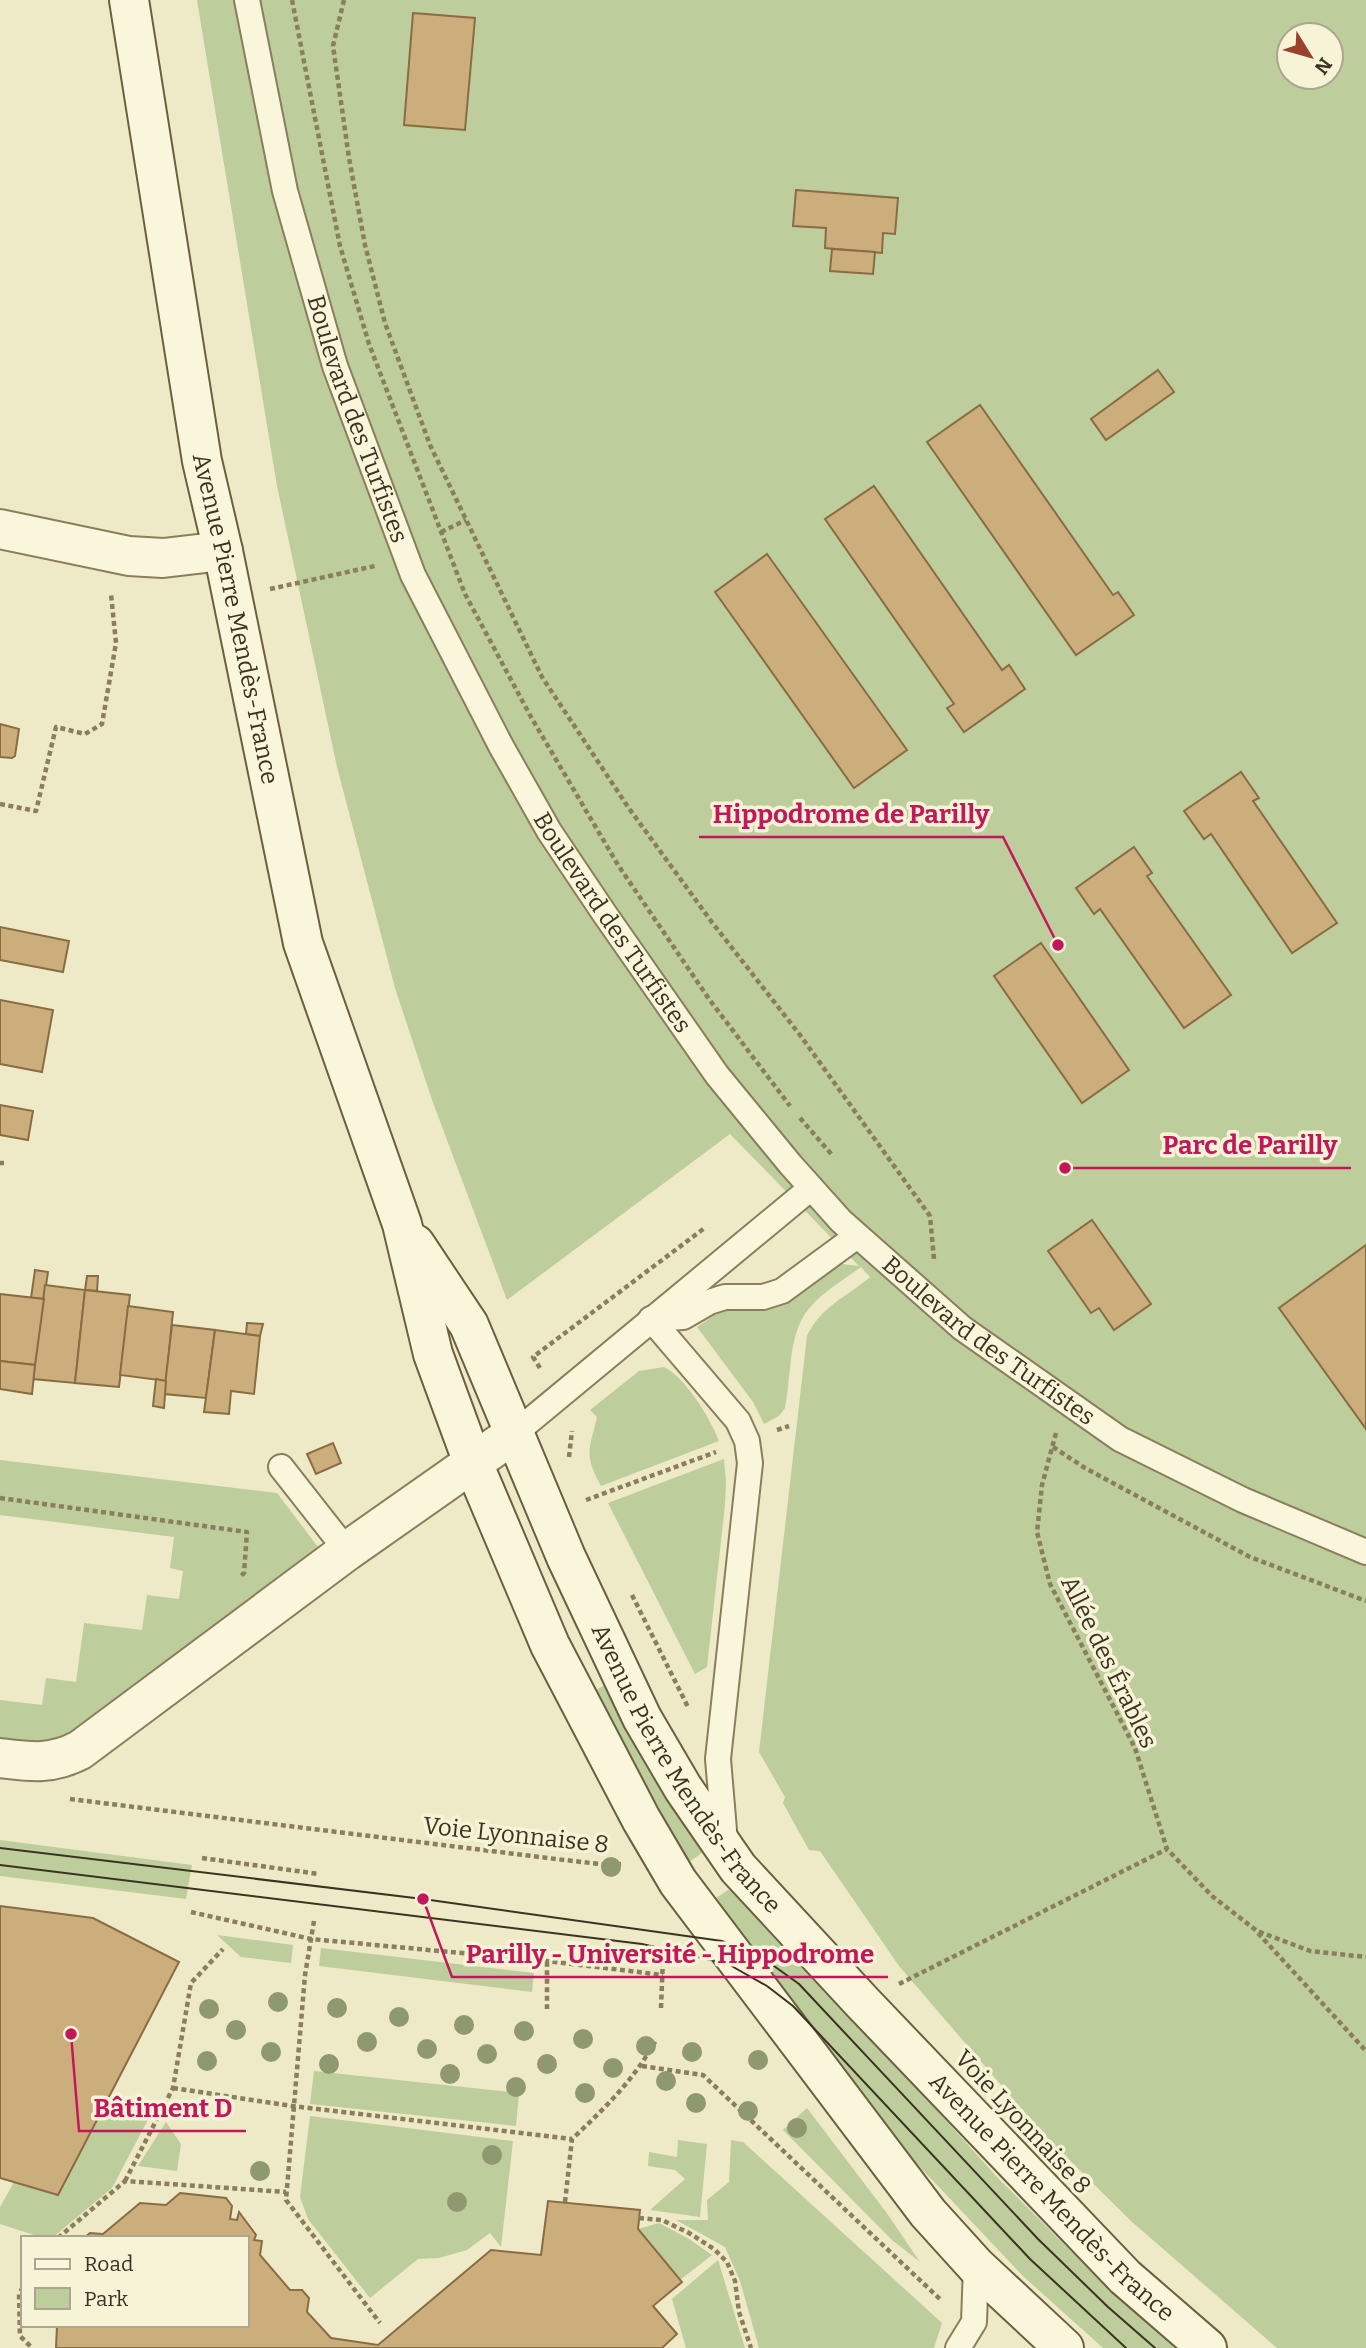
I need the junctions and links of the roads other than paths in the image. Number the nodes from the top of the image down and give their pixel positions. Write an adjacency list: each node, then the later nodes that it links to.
1 (129, 0): 4 (main road, Avenue Pierre Mendès-France)
2 (247, 0): 5 (lane, Boulevard des Turfistes)
3 (0, 529): 4 (main road)
4 (223, 551): 6 (main road, Avenue Pierre Mendès-France)
5 (811, 1188): 7 (lane, Boulevard des Turfistes); 8 (lane)
6 (402, 1224): 9 (main road, Avenue Pierre Mendès-France); 10 (main road, Avenue Pierre Mendès-France)
7 (857, 1236): 8 (lane); 13 (lane, Boulevard des Turfistes)
8 (651, 1319): 9 (lane); 15 (lane)
9 (515, 1433): 10 (main road); 15 (main road, Avenue Pierre Mendès-France)
10 (473, 1463): 12 (main road); 16 (main road, Avenue Pierre Mendès-France)
11 (281, 1467): 12 (lane)
12 (347, 1551): 14 (main road)
13 (1366, 1552)
14 (0, 1758)
15 (726, 1850): 19 (main road, Avenue Pierre Mendès-France)
16 (976, 2266): 17 (lane); 18 (main road, Avenue Pierre Mendès-France)
17 (957, 2348)
18 (1064, 2348)
19 (1207, 2348)

